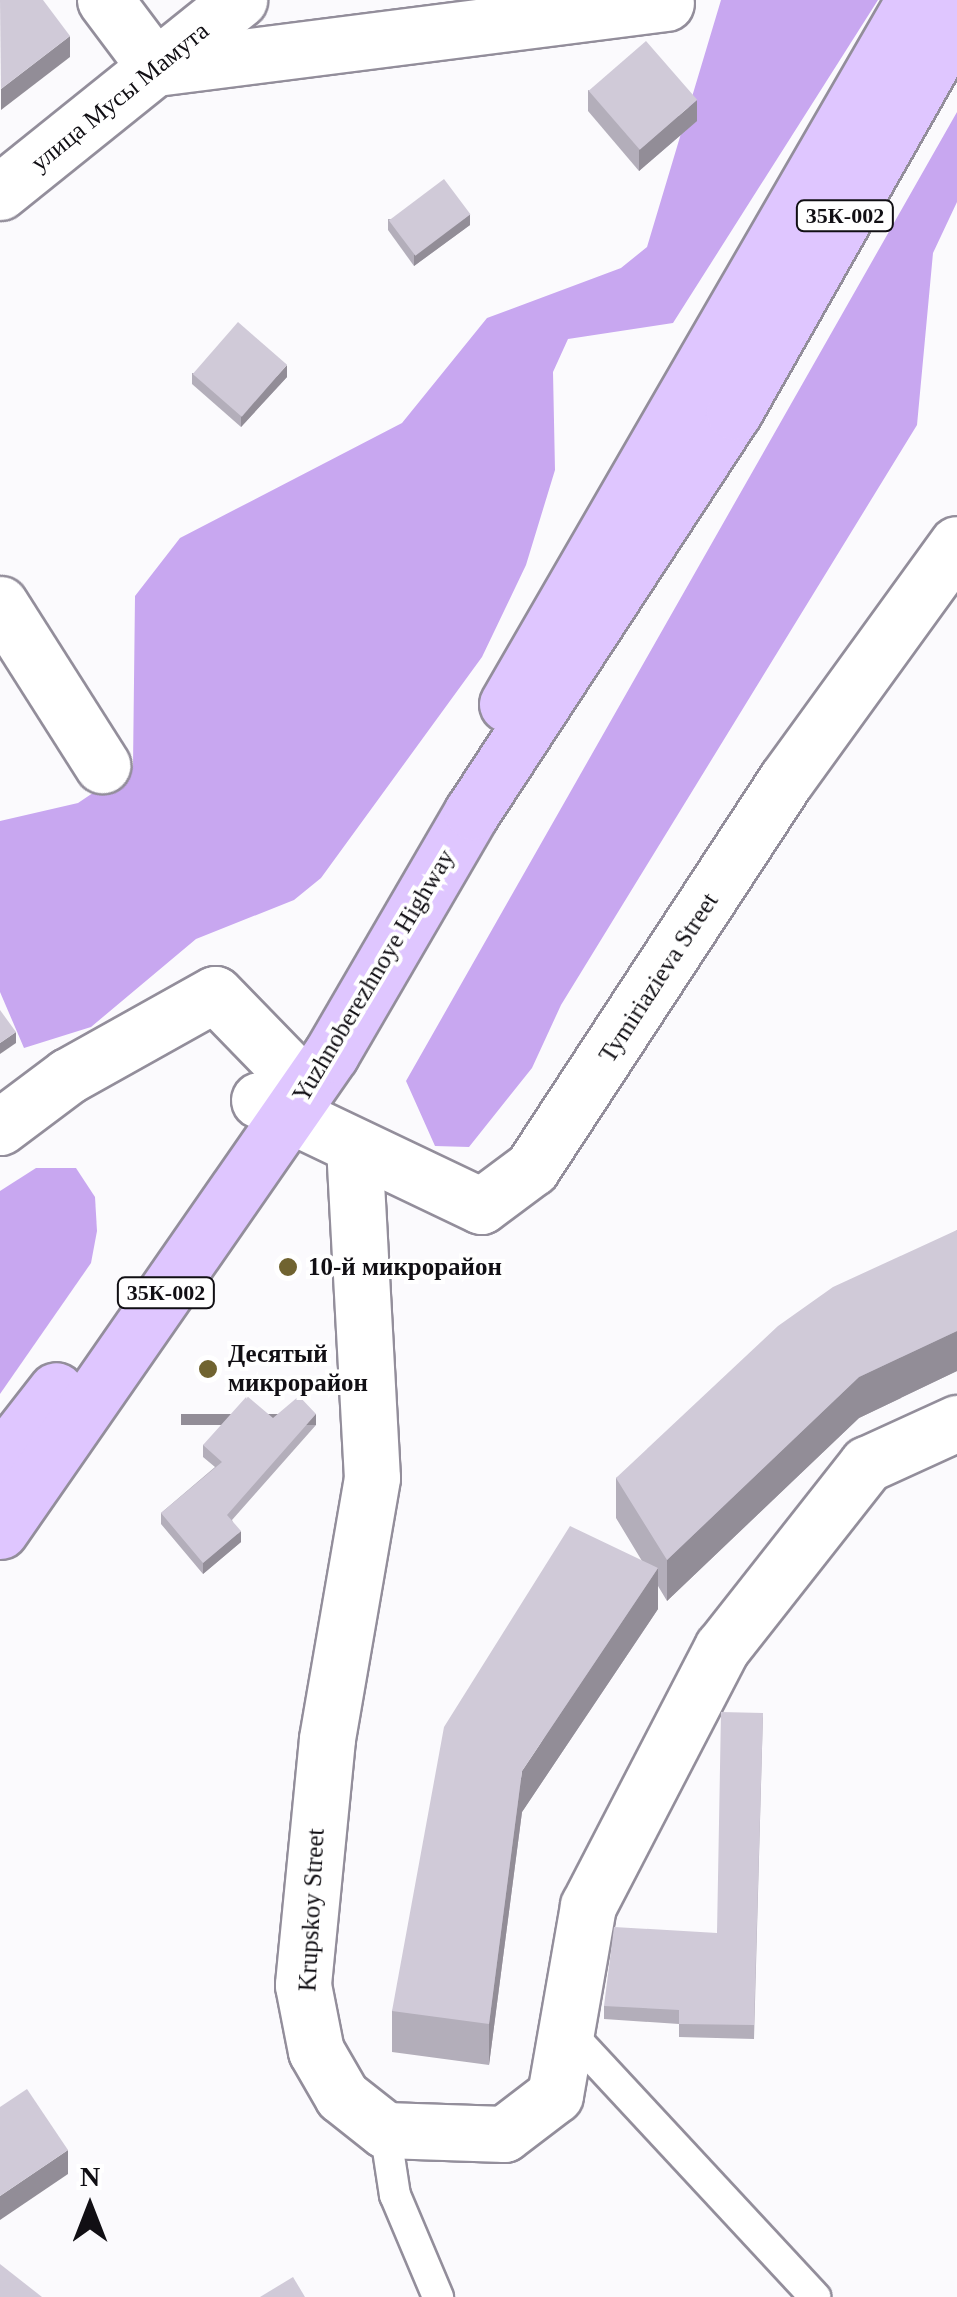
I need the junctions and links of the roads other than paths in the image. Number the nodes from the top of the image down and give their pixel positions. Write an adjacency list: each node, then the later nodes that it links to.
1 (105, 0): 6 (street)
2 (239, 0): 6 (street, улица Мусы Мамута)
3 (914, 0): 11 (highway, Yuzhnoberezhnoye Highway / 35К-002)
4 (666, 3): 6 (street)
5 (957, 20): 11 (highway, Yuzhnoberezhnoye Highway / 35К-002)
6 (156, 68): 7 (street, улица Мусы Мамута)
7 (0, 192)
8 (957, 544): 13 (street, Tymiriazieva Street)
9 (0, 604): 10 (street)
10 (102, 764)
11 (292, 1082): 12 (street); 13 (street); 14 (highway, Yuzhnoberezhnoye Highway / 35К-002); 16 (highway)
12 (0, 1127)
13 (354, 1146): 14 (street); 19 (street, Krupskoy Street)
14 (260, 1159): 17 (highway, Yuzhnoberezhnoye Highway / 35К-002)
15 (957, 1424): 18 (street)
16 (0, 1462)
17 (0, 1531)
18 (569, 2032): 19 (street); 21 (lane)
19 (384, 2130): 20 (lane)
20 (438, 2297)
21 (815, 2297)

